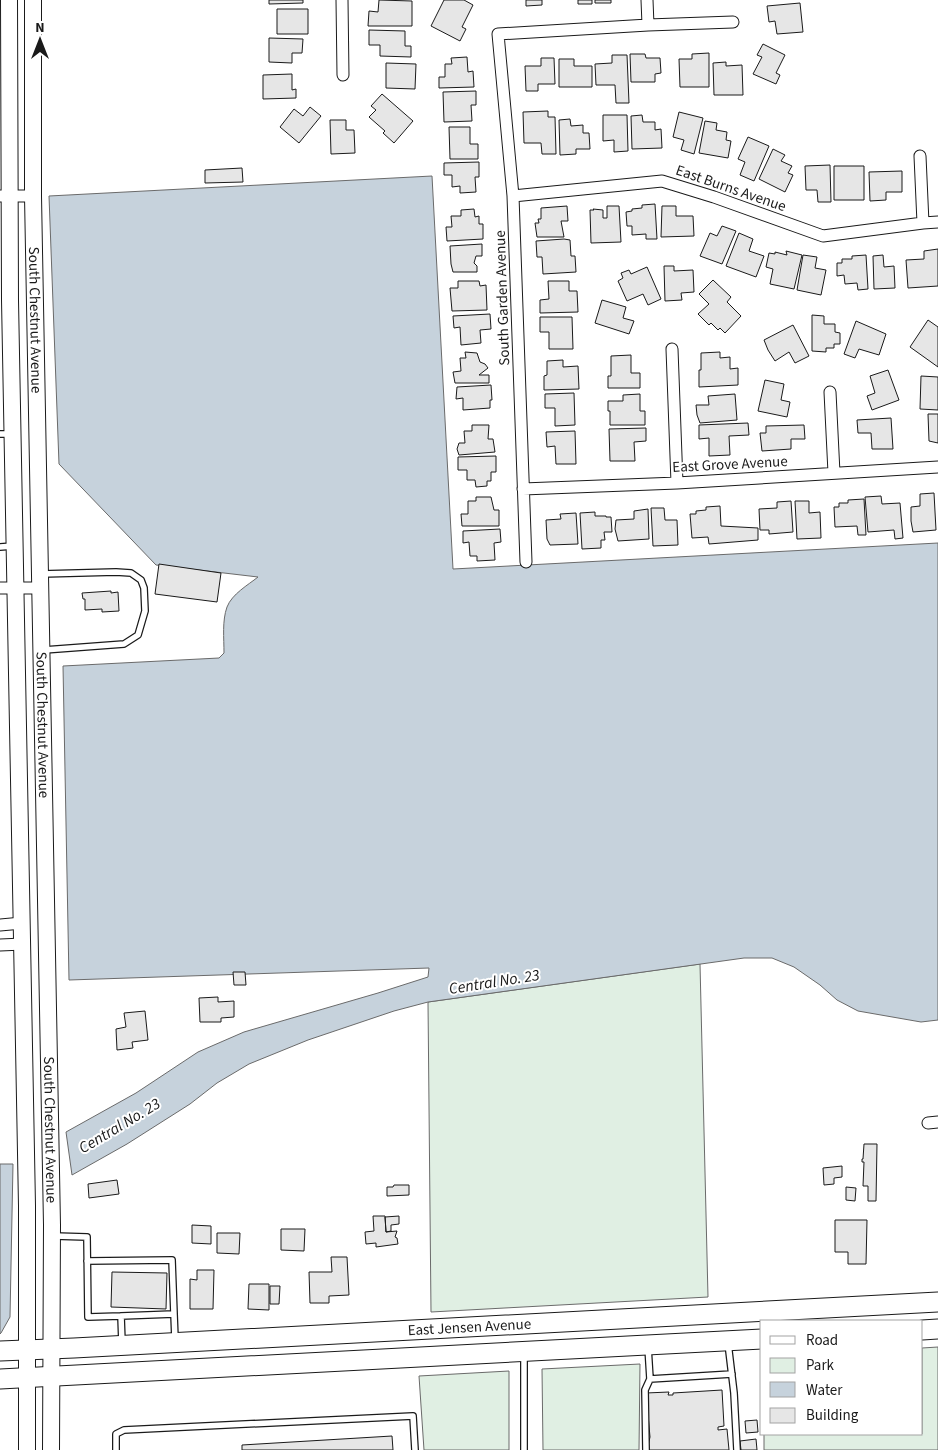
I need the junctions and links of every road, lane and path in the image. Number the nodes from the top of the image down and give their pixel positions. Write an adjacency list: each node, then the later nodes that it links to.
1 (9, 0): 9 (main road, South Chestnut Avenue)
2 (33, 0): 10 (main road, South Chestnut Avenue)
3 (342, 0): 7 (street)
4 (648, 0): 6 (street)
5 (733, 22): 6 (street)
6 (648, 25): 11 (street, South Garden Avenue)
7 (342, 76)
8 (920, 156): 12 (street)
9 (4, 196): 10 (street); 16 (main road, South Chestnut Avenue)
10 (33, 196): 23 (main road, South Chestnut Avenue)
11 (513, 196): 12 (street, East Burns Avenue); 20 (street, South Garden Avenue)
12 (923, 222): 13 (street, East Burns Avenue)
13 (938, 222)
14 (672, 349): 19 (street)
15 (830, 392): 18 (street)
16 (7, 434): 21 (main road, South Chestnut Avenue)
17 (938, 467): 18 (street, East Grove Avenue)
18 (834, 473): 19 (street, East Grove Avenue)
19 (677, 483): 20 (street, East Grove Avenue)
20 (523, 490): 22 (street, South Garden Avenue)
21 (8, 546): 24 (main road, South Chestnut Avenue)
22 (526, 562)
23 (40, 581): 24 (street); 25 (main road, South Chestnut Avenue); 25 (lane)
24 (8, 588): 26 (main road, South Chestnut Avenue)
25 (42, 650): 30 (main road, South Chestnut Avenue)
26 (22, 923): 27 (street); 28 (main road, South Chestnut Avenue)
27 (0, 925)
28 (22, 944): 29 (street); 43 (main road, South Chestnut Avenue)
29 (0, 945)
30 (52, 1236): 31 (lane); 42 (main road, South Chestnut Avenue)
31 (87, 1261): 33 (lane); 34 (lane)
32 (938, 1302): 39 (main road, East Jensen Avenue)
33 (174, 1314): 34 (lane); 39 (lane)
34 (121, 1316): 41 (lane)
35 (938, 1329): 36 (main road)
36 (923, 1330)
37 (760, 1339): 38 (main road, East Jensen Avenue)
38 (728, 1341): 40 (main road, East Jensen Avenue); 46 (lane)
39 (175, 1343): 41 (main road, East Jensen Avenue)
40 (648, 1345): 45 (main road, East Jensen Avenue); 50 (lane)
41 (122, 1346): 42 (main road, East Jensen Avenue)
42 (52, 1349): 43 (main road, East Jensen Avenue); 47 (main road, South Chestnut Avenue)
43 (28, 1350): 44 (main road, East Jensen Avenue); 48 (main road, South Chestnut Avenue)
44 (0, 1351)
45 (524, 1352): 47 (main road, East Jensen Avenue); 55 (lane)
46 (732, 1374): 50 (lane); 57 (lane)
47 (52, 1377): 48 (main road, East Jensen Avenue); 52 (main road, South Chestnut Avenue)
48 (28, 1378): 49 (main road, East Jensen Avenue); 51 (main road, South Chestnut Avenue)
49 (0, 1379)
50 (650, 1379): 56 (lane)
51 (27, 1450)
52 (52, 1450)
53 (116, 1450): 54 (lane)
54 (416, 1450)
55 (524, 1450)
56 (646, 1450)
57 (737, 1450)

